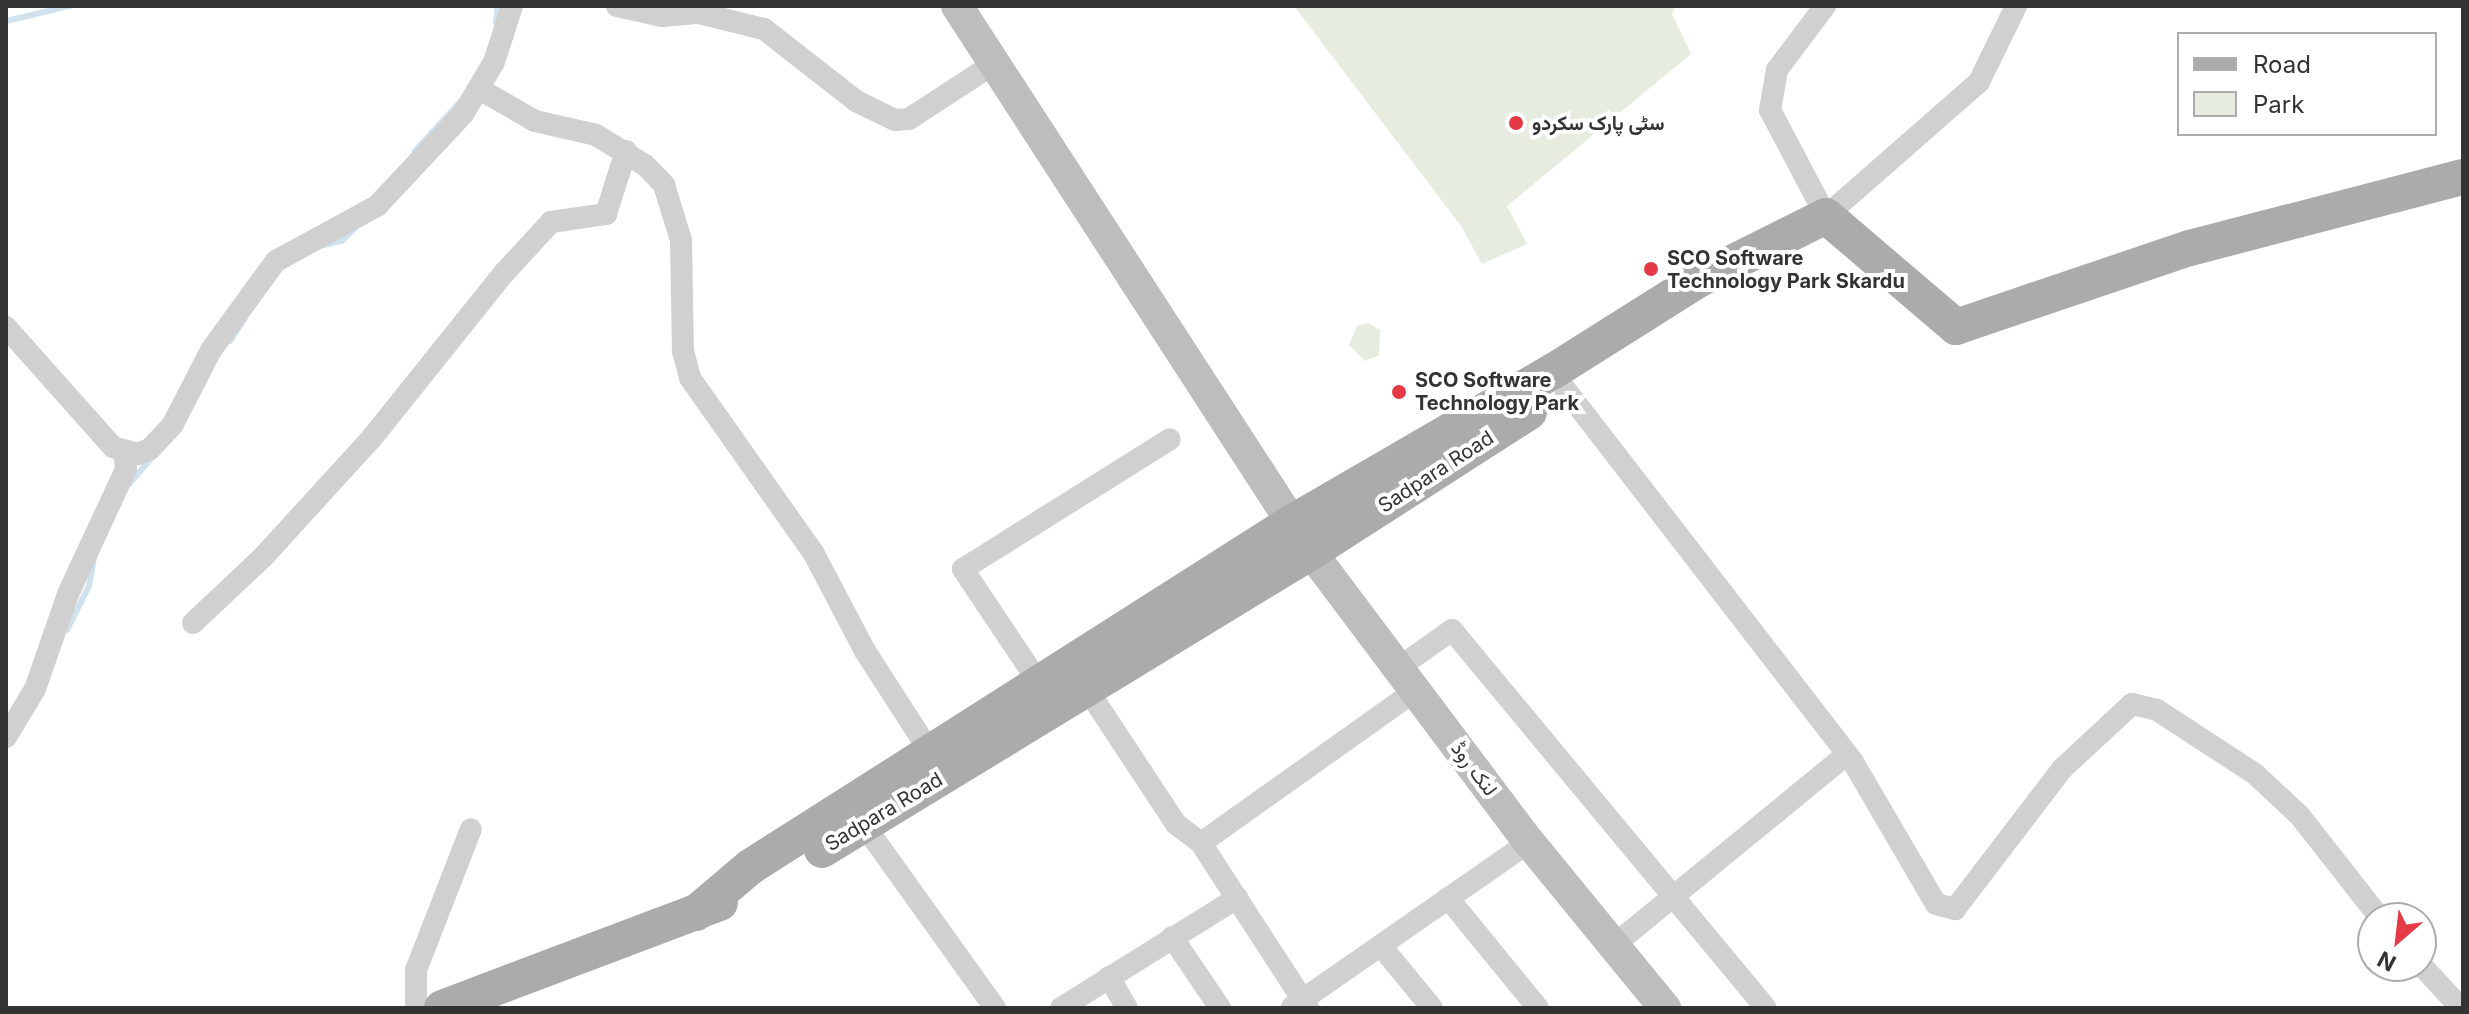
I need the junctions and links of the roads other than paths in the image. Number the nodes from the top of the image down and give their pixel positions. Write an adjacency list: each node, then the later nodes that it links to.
1 (512, 6): 7 (street)
2 (617, 6): 6 (street)
3 (957, 6): 6 (main road, لنک روڈ)
4 (1825, 6): 10 (street)
5 (2016, 6): 10 (street)
6 (995, 63): 16 (main road, لنک روڈ)
7 (481, 90): 8 (street); 15 (street)
8 (626, 151): 18 (street); 24 (street)
9 (2463, 177): 10 (main road)
10 (1826, 216): 11 (main road)
11 (1771, 239): 13 (main road, Sadpara Road); 16 (main road, Sadpara Road)
12 (6, 327): 15 (street)
13 (1565, 389): 17 (main road, Sadpara Road); 23 (street)
14 (1170, 439): 20 (street)
15 (124, 451): 22 (street)
16 (1291, 523): 17 (main road, لنک روڈ); 20 (main road, Sadpara Road)
17 (1311, 552): 19 (main road, لنک روڈ); 21 (main road, Sadpara Road)
18 (193, 623)
19 (1406, 679): 27 (main road, لنک روڈ); 28 (street); 31 (street)
20 (1039, 683): 24 (main road, Sadpara Road)
21 (1087, 689): 24 (main road, Sadpara Road); 28 (street)
22 (6, 737)
23 (1847, 754): 31 (street); 32 (street)
24 (938, 764): 25 (main road, Sadpara Road); 33 (main road, Sadpara Road)
25 (864, 825): 33 (main road, Sadpara Road); 42 (street)
26 (471, 829): 40 (street)
27 (1529, 842): 30 (street); 35 (main road, لنک روڈ)
28 (1201, 843): 29 (street)
29 (1237, 898): 34 (street); 39 (street)
30 (1448, 898): 36 (street); 47 (street)
31 (1671, 898): 35 (street); 49 (street)
32 (2367, 902)
33 (696, 913): 41 (main road)
34 (1172, 937): 37 (street); 45 (street)
35 (1614, 945): 48 (main road, لنک روڈ)
36 (1381, 946): 39 (street); 46 (street)
37 (1109, 977): 43 (street); 44 (street)
38 (2437, 982): 50 (street)
39 (1301, 1006)
40 (416, 1008)
41 (442, 1008)
42 (995, 1008)
43 (1061, 1008)
44 (1127, 1008)
45 (1220, 1008)
46 (1432, 1008)
47 (1538, 1008)
48 (1665, 1008)
49 (1766, 1008)
50 (2461, 1008)

